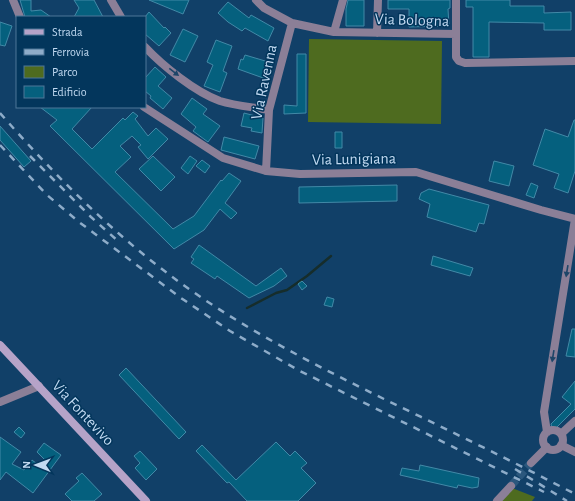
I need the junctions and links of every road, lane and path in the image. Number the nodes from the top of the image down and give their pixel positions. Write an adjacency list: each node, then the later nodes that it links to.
1 (13, 0): 7 (street)
2 (111, 0): 8 (street)
3 (256, 0): 9 (street, Via Bologna)
4 (343, 0): 10 (street)
5 (378, 0): 11 (street)
6 (456, 0): 12 (street)
7 (20, 16)
8 (120, 16)
9 (292, 23): 10 (street, Via Bologna); 16 (street, Via Ravenna)
10 (334, 32): 11 (street, Via Bologna)
11 (377, 33): 12 (street, Via Bologna)
12 (456, 34): 14 (street, Via Bologna)
13 (146, 48): 16 (street, one-way to 16)
14 (575, 61)
15 (146, 108): 17 (street, Via Lunigiana)
16 (269, 110): 17 (street, Via Ravenna)
17 (266, 171): 18 (street, Via Lunigiana)
18 (575, 219): 23 (street, Via Lunigiana, one-way to 23)
19 (0, 344): 20 (street, Via Fontevivo)
20 (39, 386): 21 (street); 30 (street, Via Fontevivo)
21 (0, 402)
22 (575, 421): 24 (street)
23 (548, 432): 24 (street); 26 (street)
24 (561, 434): 25 (street)
25 (561, 445): 26 (street); 27 (street)
26 (547, 447): 28 (street)
27 (575, 452)
28 (531, 463)
29 (511, 486): 31 (street)
30 (146, 501)
31 (497, 501)

